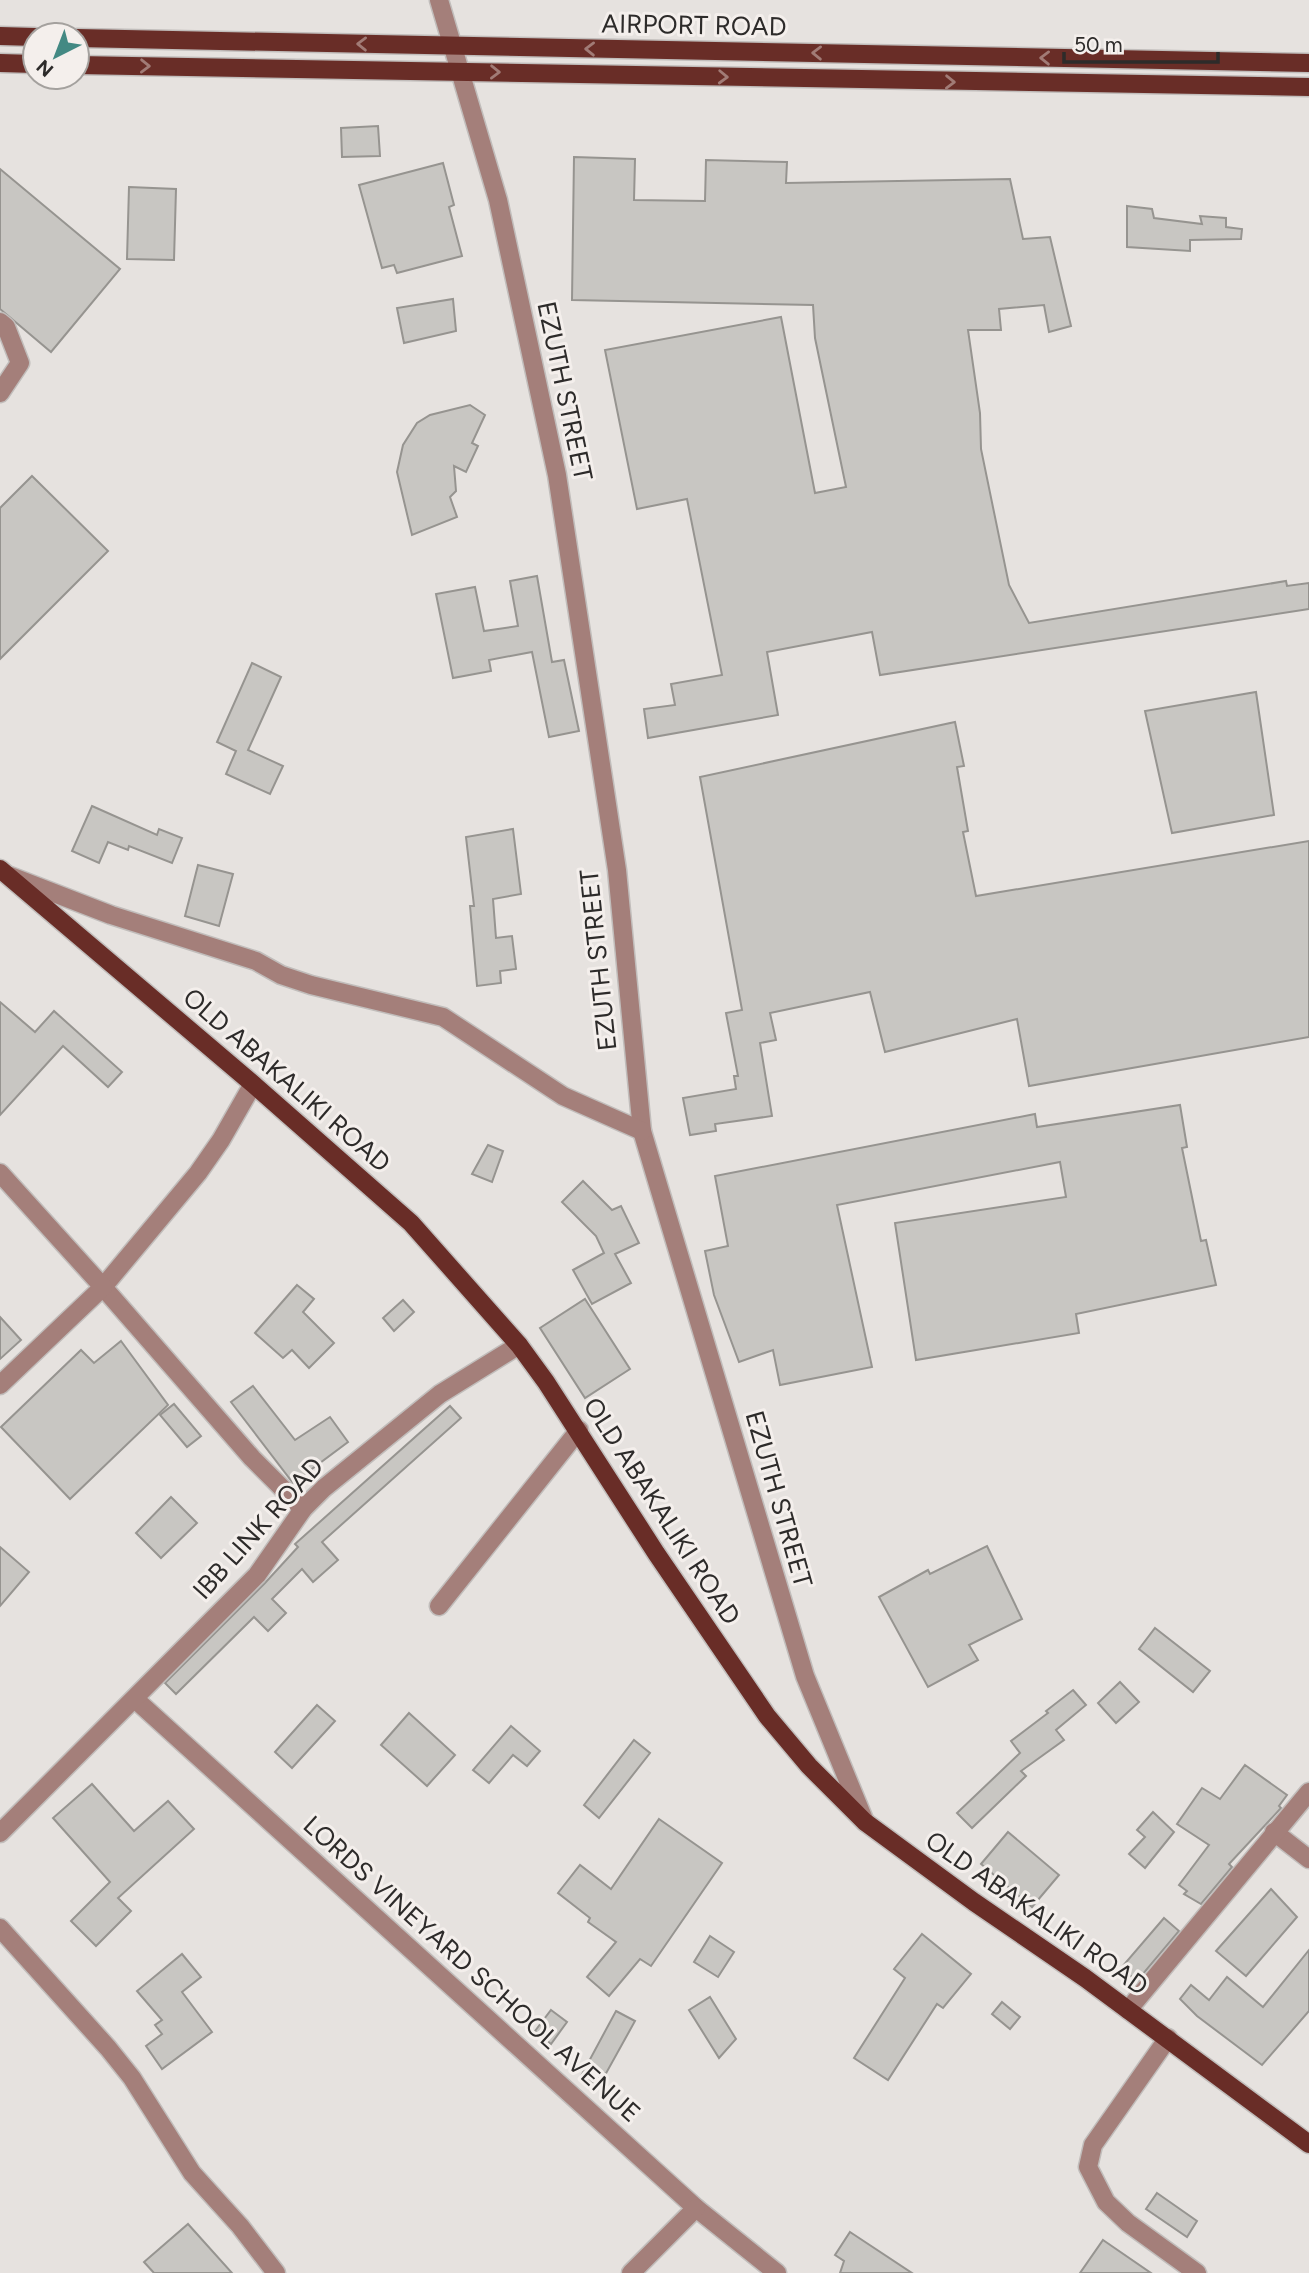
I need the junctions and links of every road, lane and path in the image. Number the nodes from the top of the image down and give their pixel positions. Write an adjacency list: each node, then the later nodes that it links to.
1 (439, 0): 5 (street, EZUTH STREET)
2 (0, 36): 3 (main road)
3 (21, 37)
4 (91, 38): 5 (main road, AIRPORT ROAD, one-way to 4)
5 (454, 46): 7 (main road, AIRPORT ROAD, one-way to 5); 10 (street, EZUTH STREET)
6 (0, 63): 8 (main road)
7 (1309, 63)
8 (21, 64)
9 (91, 65): 10 (main road, AIRPORT ROAD, one-way to 10)
10 (463, 71): 11 (main road, AIRPORT ROAD, one-way to 11); 16 (street, EZUTH STREET)
11 (1309, 87)
12 (0, 322): 13 (street)
13 (0, 393)
14 (3, 872): 15 (main road, OLD ABAKALIKI ROAD); 16 (street)
15 (253, 1084): 18 (street); 19 (main road, OLD ABAKALIKI ROAD)
16 (642, 1131): 26 (street, EZUTH STREET)
17 (0, 1173): 18 (street)
18 (103, 1287): 20 (street); 22 (street)
19 (519, 1345): 21 (main road, OLD ABAKALIKI ROAD); 22 (street, IBB LINK ROAD)
20 (0, 1385)
21 (579, 1430): 23 (street); 26 (main road, OLD ABAKALIKI ROAD)
22 (303, 1509): 24 (street, IBB LINK ROAD)
23 (439, 1606)
24 (136, 1700): 28 (street, IBB LINK ROAD); 34 (street, LORDS VINEYARD SCHOOL AVENUE)
25 (1309, 1792): 27 (street)
26 (865, 1822): 31 (main road, OLD ABAKALIKI ROAD)
27 (1274, 1832): 29 (street); 31 (street)
28 (0, 1833)
29 (1309, 1859)
30 (0, 1928): 35 (street)
31 (1128, 2010): 32 (main road, OLD ABAKALIKI ROAD)
32 (1168, 2038): 33 (main road, OLD ABAKALIKI ROAD); 38 (street)
33 (1309, 2144)
34 (696, 2208): 36 (street); 37 (street, LORDS VINEYARD SCHOOL AVENUE)
35 (276, 2273)
36 (631, 2273)
37 (777, 2273)
38 (1197, 2273)

